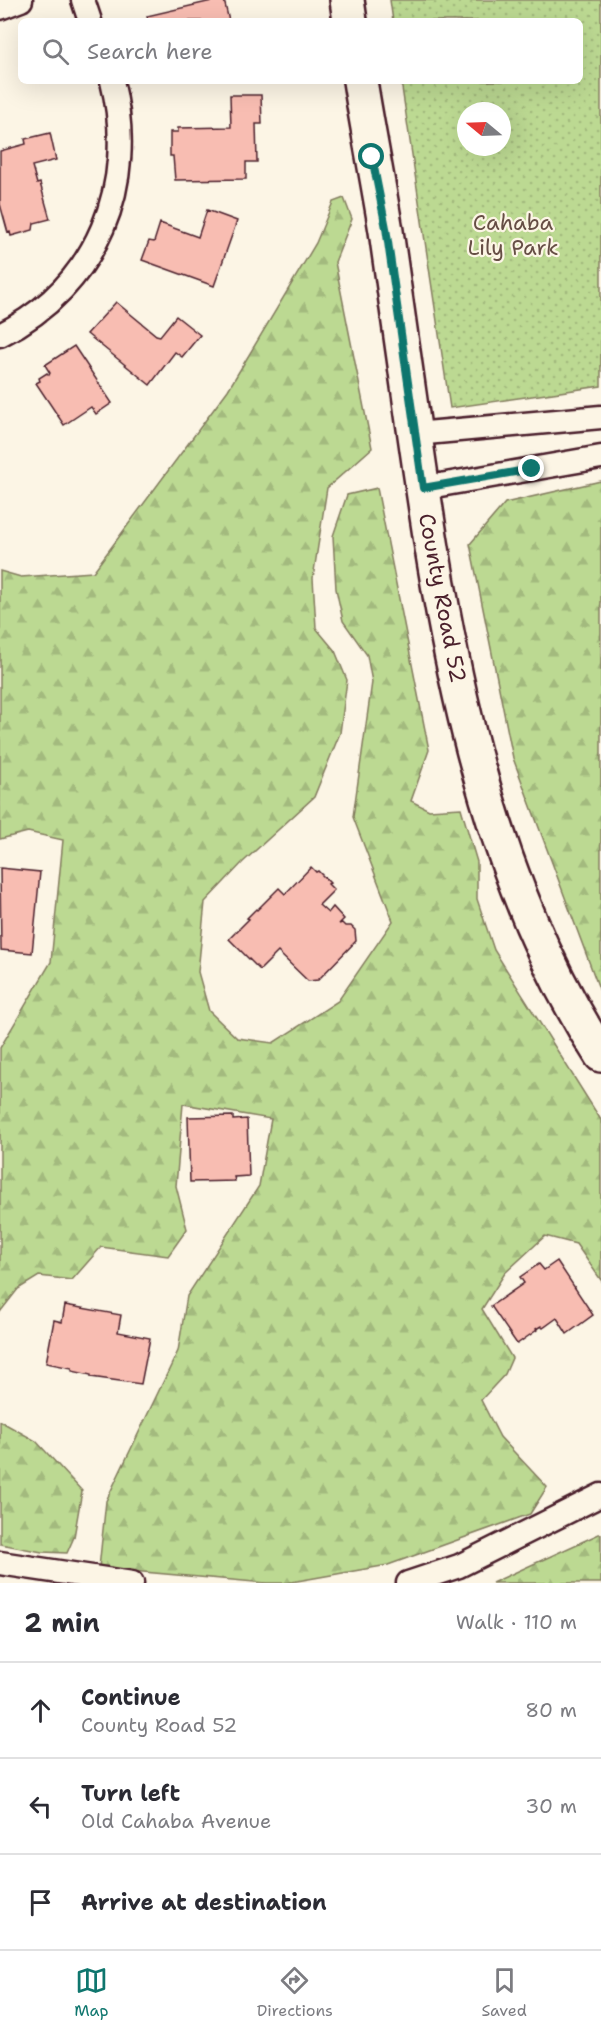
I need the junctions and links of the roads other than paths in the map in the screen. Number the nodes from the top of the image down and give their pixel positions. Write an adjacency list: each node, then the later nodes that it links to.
1 (21, 0): 4 (street)
2 (82, 0): 5 (street)
3 (347, 0): 6 (main road)
4 (0, 8)
5 (89, 18)
6 (350, 18)
7 (112, 84): 9 (street)
8 (361, 84): 11 (main road, County Road 52)
9 (0, 334)
10 (601, 417): 11 (street)
11 (415, 434): 13 (main road, County Road 52)
12 (601, 457): 13 (street)
13 (423, 488): 14 (main road, County Road 52)
14 (601, 1055)
15 (601, 1495): 18 (street)
16 (0, 1563): 17 (street)
17 (132, 1583)
18 (408, 1583)

